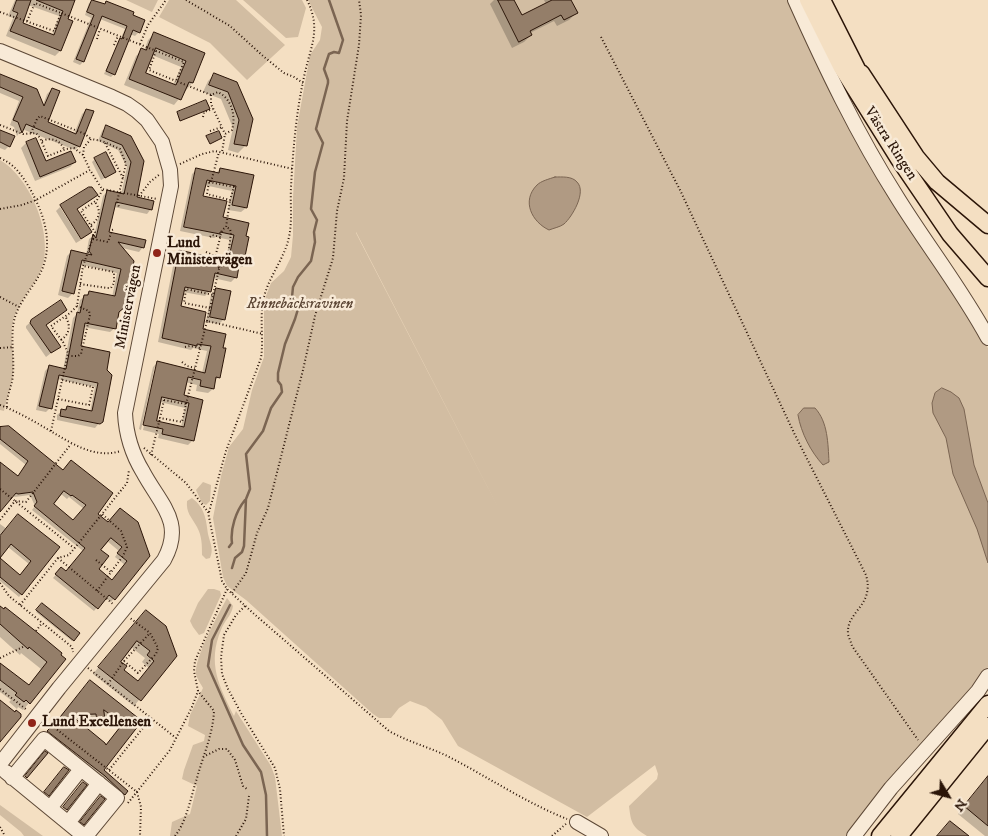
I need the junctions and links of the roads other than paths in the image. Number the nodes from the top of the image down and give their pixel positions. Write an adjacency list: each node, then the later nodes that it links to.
1 (795, 0): 11 (street)
2 (808, 0): 7 (main road, Västra Ringen)
3 (822, 0): 5 (main road, Västra Ringen)
4 (0, 51): 15 (street, Ministervägen)
5 (848, 54): 6 (main road); 8 (main road, Västra Ringen)
6 (988, 225)
7 (950, 234): 9 (main road, Västra Ringen); 10 (main road)
8 (988, 267)
9 (988, 278)
10 (988, 288)
11 (988, 338)
12 (988, 676): 24 (street)
13 (988, 704): 25 (main road)
14 (988, 726): 26 (main road)
15 (0, 765): 17 (street)
16 (81, 769): 17 (street); 18 (street); 19 (street)
17 (12, 778): 19 (street)
18 (99, 784): 21 (street); 22 (street)
19 (50, 808): 21 (street)
20 (577, 822): 23 (street)
21 (68, 823): 22 (street)
22 (85, 836)
23 (601, 836)
24 (854, 836)
25 (880, 836)
26 (899, 836)

